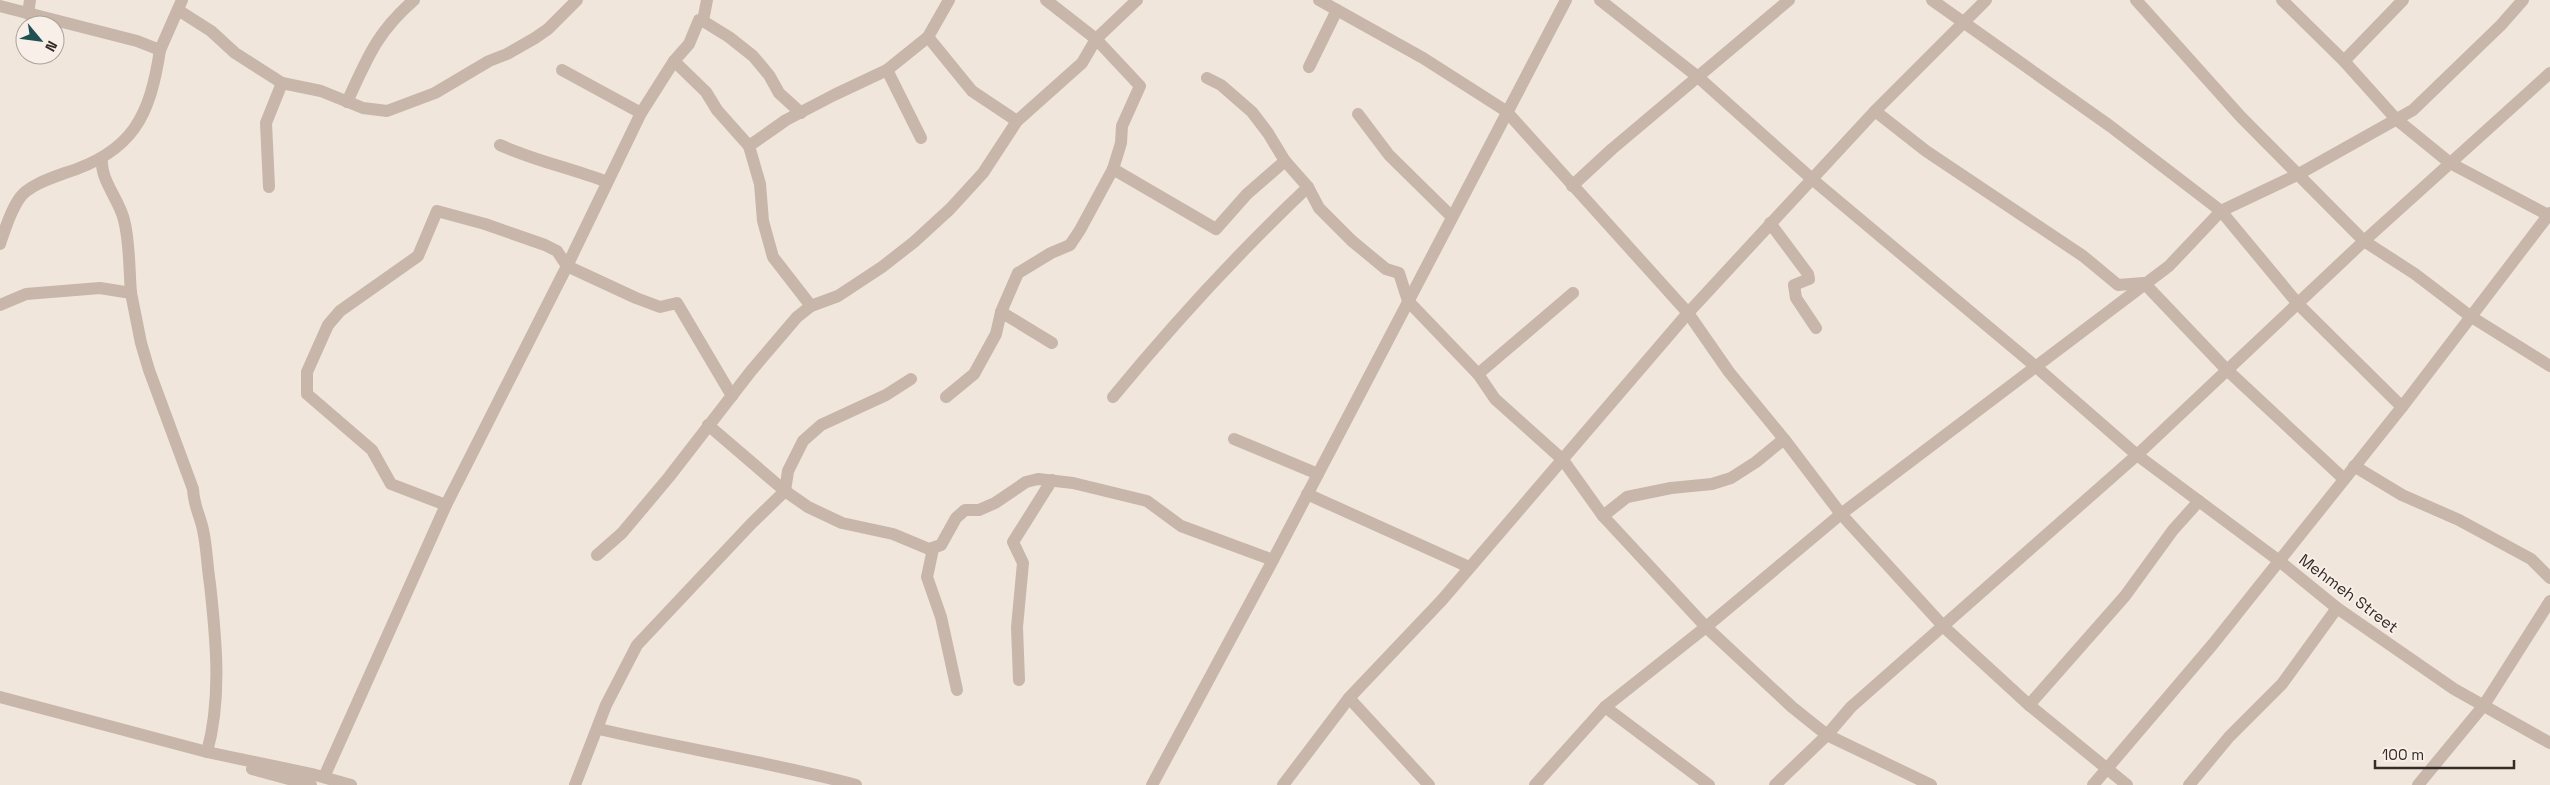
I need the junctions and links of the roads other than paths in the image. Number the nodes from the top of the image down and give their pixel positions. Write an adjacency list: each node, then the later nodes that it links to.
1 (30, 0): 21 (street)
2 (414, 0): 36 (street)
3 (577, 0): 36 (street)
4 (707, 0): 22 (street)
5 (949, 0): 24 (street)
6 (1046, 0): 25 (street)
7 (1137, 0): 25 (street)
8 (1319, 0): 20 (street)
9 (1566, 0): 37 (street)
10 (1600, 0): 33 (street, Mehmeh Street)
11 (1789, 0): 33 (street)
12 (1932, 0): 23 (street)
13 (1986, 0): 23 (street)
14 (2136, 0): 51 (street)
15 (2282, 0): 28 (street)
16 (2403, 0): 28 (street)
17 (2523, 0): 42 (street)
18 (180, 5): 26 (street); 35 (street)
19 (0, 6): 21 (street)
20 (1337, 10): 29 (street); 37 (street)
21 (28, 14): 26 (street)
22 (703, 21): 27 (street); 40 (street)
23 (1966, 22): 38 (street); 57 (street)
24 (928, 37): 31 (street); 43 (street)
25 (1096, 39): 43 (street); 50 (street)
26 (160, 50): 47 (street)
27 (674, 61): 39 (street); 46 (street)
28 (2344, 61): 42 (street)
29 (1308, 67)
30 (562, 70): 39 (street)
31 (887, 70): 40 (street); 44 (street)
32 (2550, 73): 49 (street)
33 (1698, 77): 52 (street, Mehmeh Street); 54 (street)
34 (1207, 78): 48 (street)
35 (282, 82): 36 (street); 55 (street)
36 (347, 102)
37 (1506, 111): 54 (street); 59 (street)
38 (1875, 111): 52 (street); 64 (street)
39 (641, 113): 53 (street)
40 (801, 114): 46 (street)
41 (1358, 114): 59 (street)
42 (2396, 119): 49 (street); 51 (street)
43 (1017, 121): 70 (street)
44 (921, 138)
45 (500, 145): 53 (street)
46 (749, 146): 70 (street)
47 (102, 159): 62 (street); 65 (street)
48 (1284, 161): 50 (street); 56 (street)
49 (2450, 163): 58 (street); 61 (street)
50 (1113, 170): 71 (street)
51 (2297, 175): 57 (street); 61 (street)
52 (1812, 179): 60 (street); 76 (street, Mehmeh Street)
53 (607, 182): 63 (street)
54 (1572, 186): 72 (street)
55 (269, 187)
56 (1308, 187): 67 (street); 83 (street)
57 (2221, 211): 64 (street); 68 (street)
58 (2550, 215): 73 (street)
59 (1452, 217): 67 (street)
60 (1770, 223): 72 (street); 74 (street)
61 (2364, 241): 68 (street); 73 (street)
62 (0, 244)
63 (567, 266): 81 (street); 97 (street); 97 (street)
64 (2144, 283): 76 (street); 78 (street)
65 (131, 293): 69 (street); 121 (street)
66 (1574, 293): 79 (street)
67 (1408, 301): 79 (street); 91 (street)
68 (2299, 305): 78 (street); 84 (street)
69 (0, 306)
70 (811, 306): 81 (street)
71 (1001, 312): 75 (street); 82 (street)
72 (1688, 313): 87 (street); 89 (street)
73 (2470, 316): 77 (street); 84 (street)
74 (1816, 328)
75 (1052, 343)
76 (2035, 366): 88 (street, Mehmeh Street); 98 (street)
77 (2550, 366)
78 (2226, 370): 88 (street); 92 (street)
79 (1478, 374): 89 (street)
80 (911, 379): 94 (street)
81 (732, 396): 85 (street)
82 (946, 397)
83 (1113, 397)
84 (2402, 406): 90 (street)
85 (708, 425): 94 (street); 101 (street)
86 (1234, 438): 91 (street)
87 (1784, 438): 98 (street); 99 (street)
88 (2137, 455): 96 (street, Mehmeh Street); 109 (street)
89 (1563, 460): 99 (street); 104 (street)
90 (2354, 466): 92 (street); 105 (street)
91 (1318, 474): 95 (street)
92 (2344, 479): 103 (street)
93 (1052, 480): 100 (street); 102 (street); 110 (street)
94 (785, 491): 100 (street); 118 (street)
95 (1307, 494): 102 (street); 104 (street)
96 (2199, 501): 103 (street, Mehmeh Street); 115 (street)
97 (446, 505): 123 (street)
98 (1840, 514): 108 (street); 109 (street)
99 (1603, 516): 108 (street)
100 (932, 549): 111 (street)
101 (597, 555)
102 (1273, 560): 128 (street)
103 (2278, 560): 107 (street, Mehmeh Street); 122 (street)
104 (1469, 567): 113 (street)
105 (2550, 578)
106 (2550, 601): 116 (street)
107 (2336, 608): 116 (street, Mehmeh Street); 137 (street)
108 (1706, 626): 117 (street); 119 (street)
109 (1944, 626): 115 (street); 119 (street)
110 (1019, 680)
111 (957, 690)
112 (0, 697): 121 (street)
113 (1349, 698): 129 (street); 130 (street)
114 (0, 704): 124 (street)
115 (2029, 705): 122 (street)
116 (2484, 705): 120 (street, Mehmeh Street); 138 (street)
117 (1605, 707): 131 (street); 132 (street)
118 (599, 729): 126 (street); 127 (street)
119 (1827, 735): 133 (street); 134 (street)
120 (2550, 743)
121 (207, 752): 123 (street)
122 (2107, 770): 135 (street); 136 (street)
123 (324, 777): 125 (street)
124 (304, 784)
125 (351, 785)
126 (575, 785)
127 (856, 785)
128 (1152, 785)
129 (1283, 785)
130 (1428, 785)
131 (1535, 785)
132 (1709, 785)
133 (1776, 785)
134 (1931, 785)
135 (2093, 785)
136 (2127, 785)
137 (2189, 785)
138 (2418, 785)

